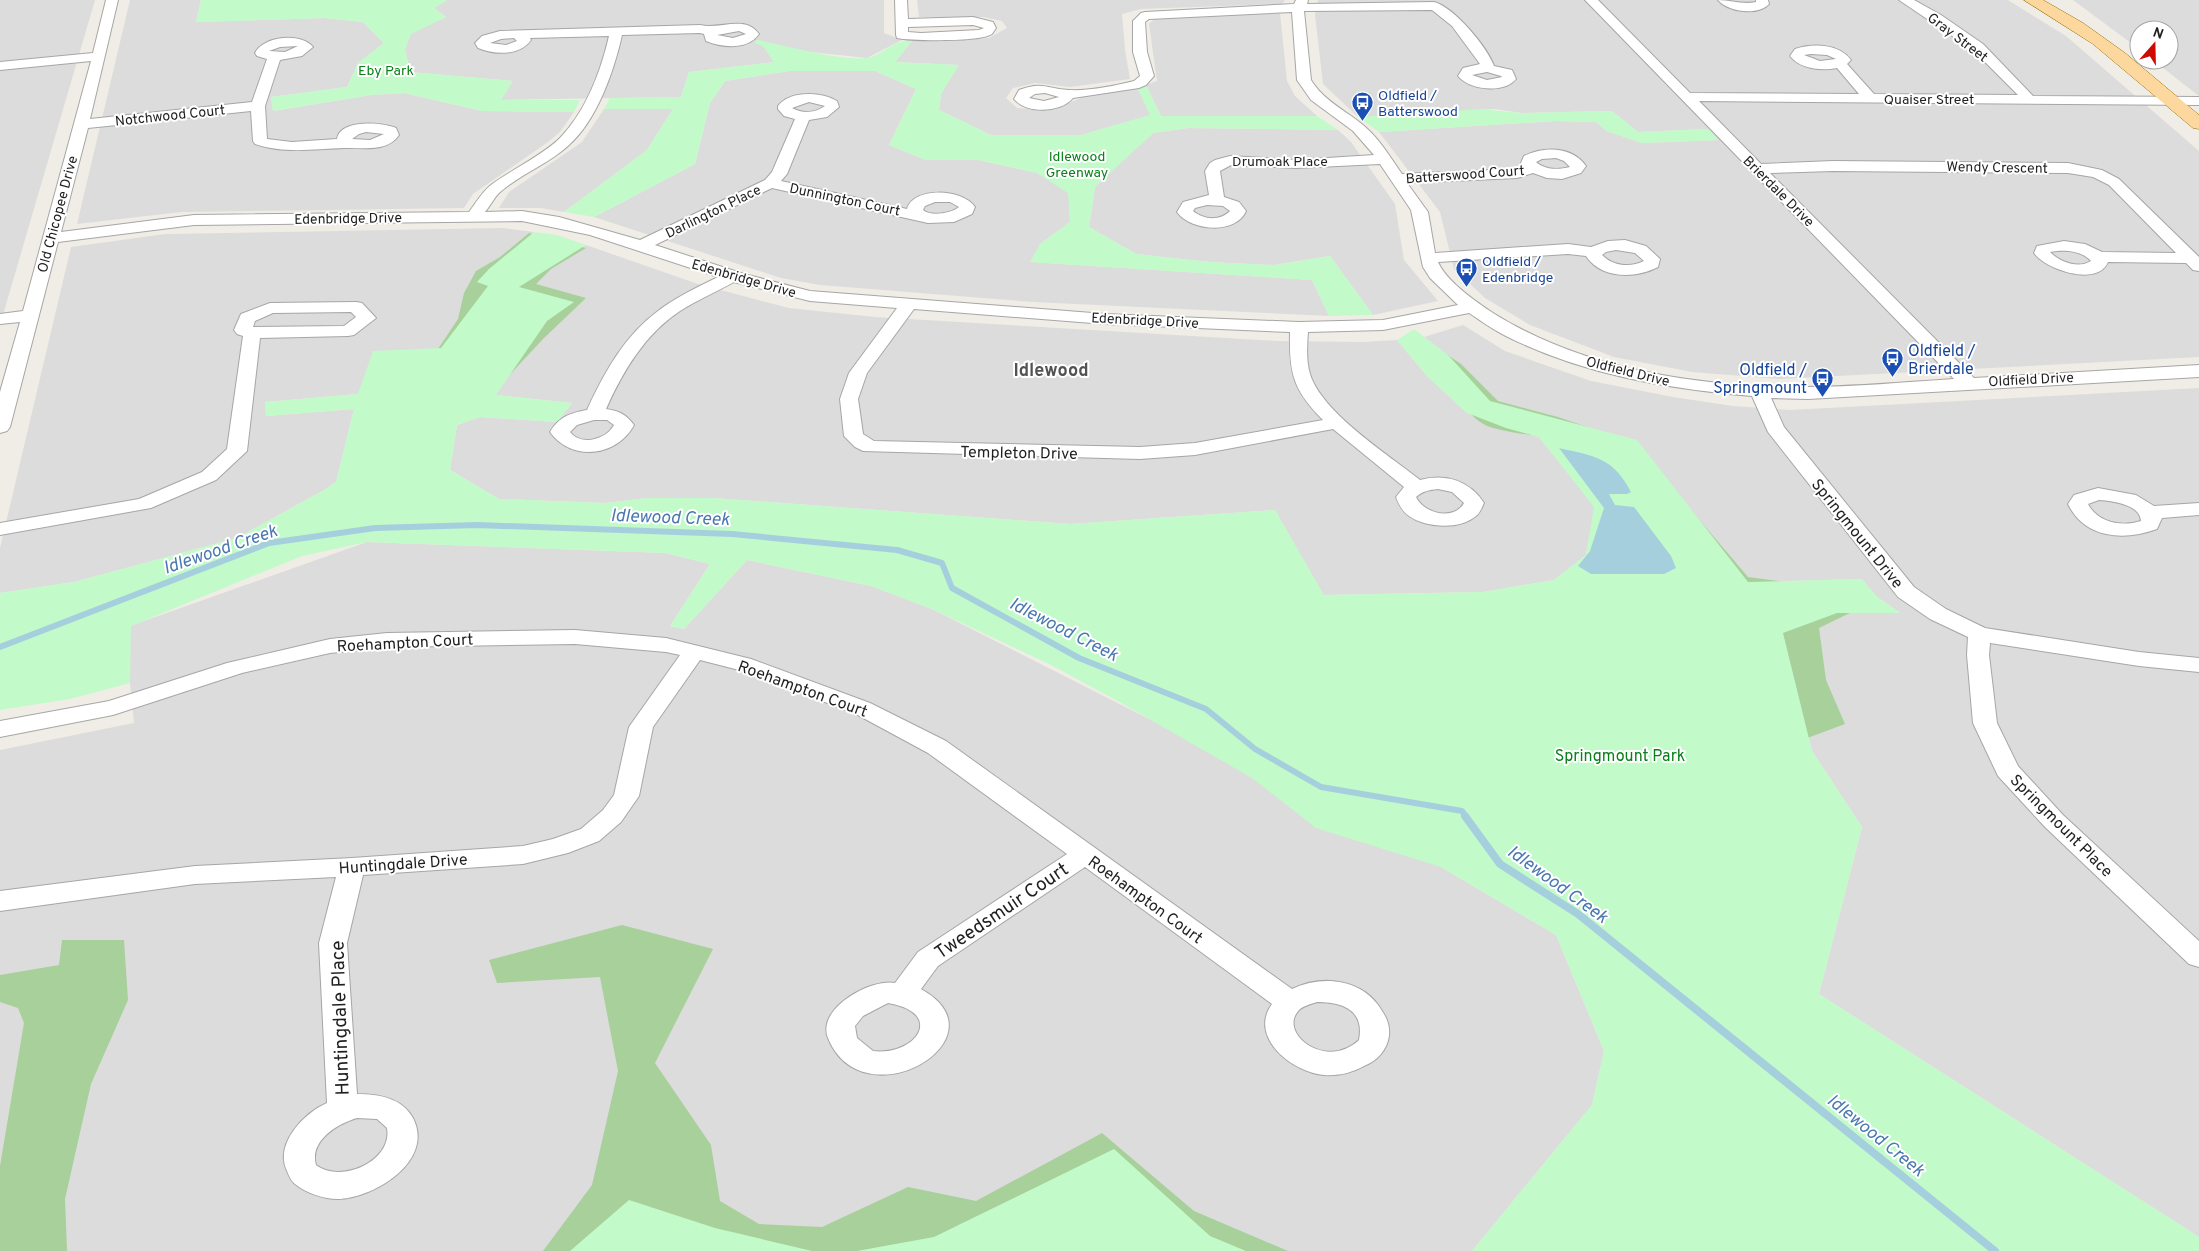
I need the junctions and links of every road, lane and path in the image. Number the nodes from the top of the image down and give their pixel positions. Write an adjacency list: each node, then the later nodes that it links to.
1 (112, 0): 13 (street, Old Chicopee Drive)
2 (901, 0): 9 (street)
3 (1591, 0): 19 (street, Brierdale Drive)
4 (1724, 0): 5 (street)
5 (1762, 0)
6 (1905, 0): 21 (street, Gray Street)
7 (2032, 0): 22 (main road)
8 (1300, 4): 17 (street); 18 (street); 29 (street, Oldfield Drive)
9 (903, 23): 9 (street)
10 (616, 31): 11 (street); 12 (street); 36 (street)
11 (713, 32)
12 (517, 36)
13 (100, 56): 16 (street); 26 (street, Old Chicopee Drive)
14 (275, 56): 24 (street)
15 (1840, 64): 20 (street)
16 (0, 66)
17 (1486, 68)
18 (1066, 94)
19 (1686, 97): 20 (street, Quaiser Street); 31 (street, Brierdale Drive)
20 (1871, 99): 21 (street, Quaiser Street)
21 (2030, 99): 22 (street, Quaiser Street)
22 (2172, 101): 23 (street, Quaiser Street); 27 (main road)
23 (2199, 101)
24 (258, 106): 26 (street, Notchwood Court); 28 (street)
25 (804, 116): 33 (street, Darlington Place)
26 (81, 124): 37 (street, Old Chicopee Drive)
27 (2199, 124)
28 (349, 143)
29 (1384, 159): 32 (street, Oldfield Drive); 34 (street, Drumoak Place)
30 (1533, 168): 32 (street, Batterswood Court)
31 (1757, 169): 42 (street, Wendy Crescent); 51 (street, Brierdale Drive)
32 (1397, 179): 41 (street, Oldfield Drive)
33 (770, 183): 35 (street, Dunnington Court); 38 (street, Darlington Place)
34 (1216, 201)
35 (920, 215)
36 (474, 216): 37 (street, Edenbridge Drive); 38 (street, Edenbridge Drive)
37 (50, 238): 46 (street, Old Chicopee Drive)
38 (641, 245): 43 (street, Edenbridge Drive)
39 (1594, 252): 41 (street)
40 (2098, 257): 42 (street)
41 (1429, 258): 45 (street, Oldfield Drive)
42 (2195, 262)
43 (732, 277): 44 (street, Edenbridge Drive); 53 (street)
44 (909, 304): 48 (street, Edenbridge Drive); 54 (street, Templeton Drive)
45 (1472, 307): 48 (street, Edenbridge Drive); 52 (street, Oldfield Drive)
46 (30, 315): 47 (street); 55 (street, Old Chicopee Drive)
47 (0, 319)
48 (1299, 327): 54 (street)
49 (252, 333): 49 (street); 59 (street)
50 (2199, 371): 51 (street, Oldfield Drive)
51 (1967, 382): 52 (street, Oldfield Drive)
52 (1759, 392): 60 (street, Springmount Drive)
53 (594, 414)
54 (1336, 422): 56 (street)
55 (0, 427)
56 (1417, 487)
57 (2199, 509): 58 (street)
58 (2150, 513)
59 (0, 529)
60 (1979, 634): 62 (street, Springmount Drive); 67 (street, Springmount Place)
61 (694, 652): 63 (street, Roehampton Court); 64 (street, Roehampton Court); 65 (street, Huntingdale Drive)
62 (2199, 665)
63 (0, 729)
64 (1084, 855): 68 (street, Tweedsmuir Court); 69 (street, Roehampton Court)
65 (352, 867): 66 (street, Huntingdale Drive); 70 (street, Huntingdale Place)
66 (0, 901)
67 (2199, 957)
68 (903, 993)
69 (1289, 1001)
70 (343, 1110)

